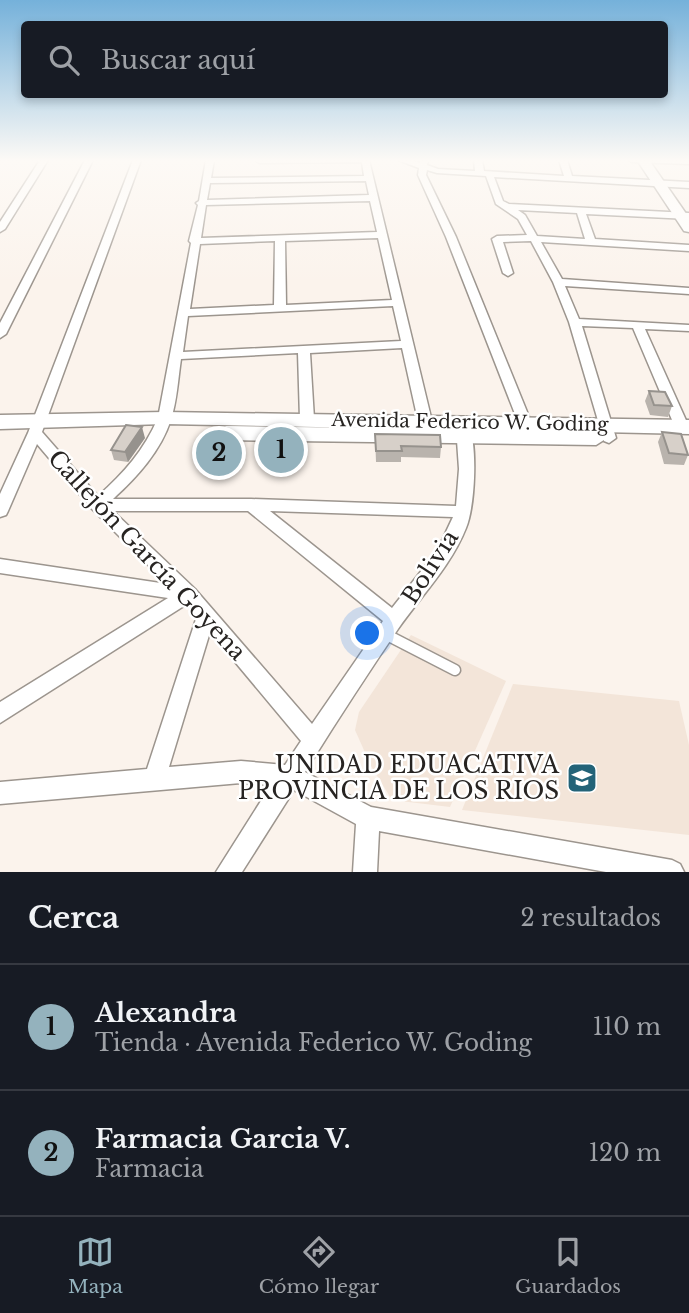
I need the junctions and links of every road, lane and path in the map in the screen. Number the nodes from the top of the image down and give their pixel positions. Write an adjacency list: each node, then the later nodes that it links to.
1 (18, 201): 13 (street)
2 (68, 201): 29 (street)
3 (122, 201): 36 (street)
4 (279, 201): 9 (street)
5 (373, 201): 14 (street)
6 (437, 201): 39 (street)
7 (498, 201): 10 (street)
8 (672, 201): 12 (street)
9 (200, 203): 17 (street)
10 (505, 207): 11 (street); 16 (street)
11 (580, 210): 12 (street); 18 (street)
12 (686, 220)
13 (0, 229)
14 (380, 235): 15 (street); 23 (street)
15 (280, 239): 17 (street); 24 (street)
16 (533, 239): 18 (street); 20 (street); 21 (street)
17 (194, 241): 25 (street)
18 (591, 243): 19 (street)
19 (689, 248)
20 (508, 273)
21 (558, 282): 22 (street); 26 (street)
22 (689, 291)
23 (397, 303): 24 (street); 30 (street)
24 (280, 308): 25 (street)
25 (184, 313): 32 (street)
26 (575, 322): 27 (street); 40 (street)
27 (637, 325): 28 (street); 41 (street)
28 (689, 328)
29 (0, 334)
30 (407, 344): 31 (street); 37 (street)
31 (304, 349): 32 (street); 33 (street)
32 (175, 356): 35 (street)
33 (307, 419): 35 (street, Avenida Federico W. Goding); 37 (street, Avenida Federico W. Goding)
34 (0, 422): 36 (street, Avenida Federico W. Goding)
35 (162, 425): 36 (street, Avenida Federico W. Goding); 37 (street, Avenida Federico W. Goding); 43 (street)
36 (38, 426): 42 (street); 43 (street, Callejón García Goyena); 45 (street)
37 (427, 429): 38 (street, Avenida Federico W. Goding)
38 (463, 429): 39 (street, Avenida Federico W. Goding); 46 (street, Bolivia)
39 (528, 430): 40 (street, Avenida Federico W. Goding)
40 (607, 431): 41 (street, Avenida Federico W. Goding)
41 (687, 431)
42 (0, 435)
43 (97, 505): 44 (street); 48 (street, Callejón García Goyena)
44 (251, 505): 46 (street); 50 (street)
45 (0, 511)
46 (463, 512): 50 (street, Bolivia)
47 (0, 566): 48 (street)
48 (188, 594): 49 (street, Callejón García Goyena); 52 (street)
49 (206, 614): 53 (street, Callejón García Goyena); 55 (street)
50 (389, 627): 51 (lane); 53 (street, Bolivia)
51 (455, 670)
52 (0, 713)
53 (314, 741): 54 (street, Bolivia)
54 (291, 776): 55 (street); 57 (street); 59 (street, Bolivia)
55 (155, 778): 56 (street)
56 (0, 793)
57 (368, 818): 58 (street); 60 (street)
58 (660, 871)
59 (228, 872)
60 (365, 872)

